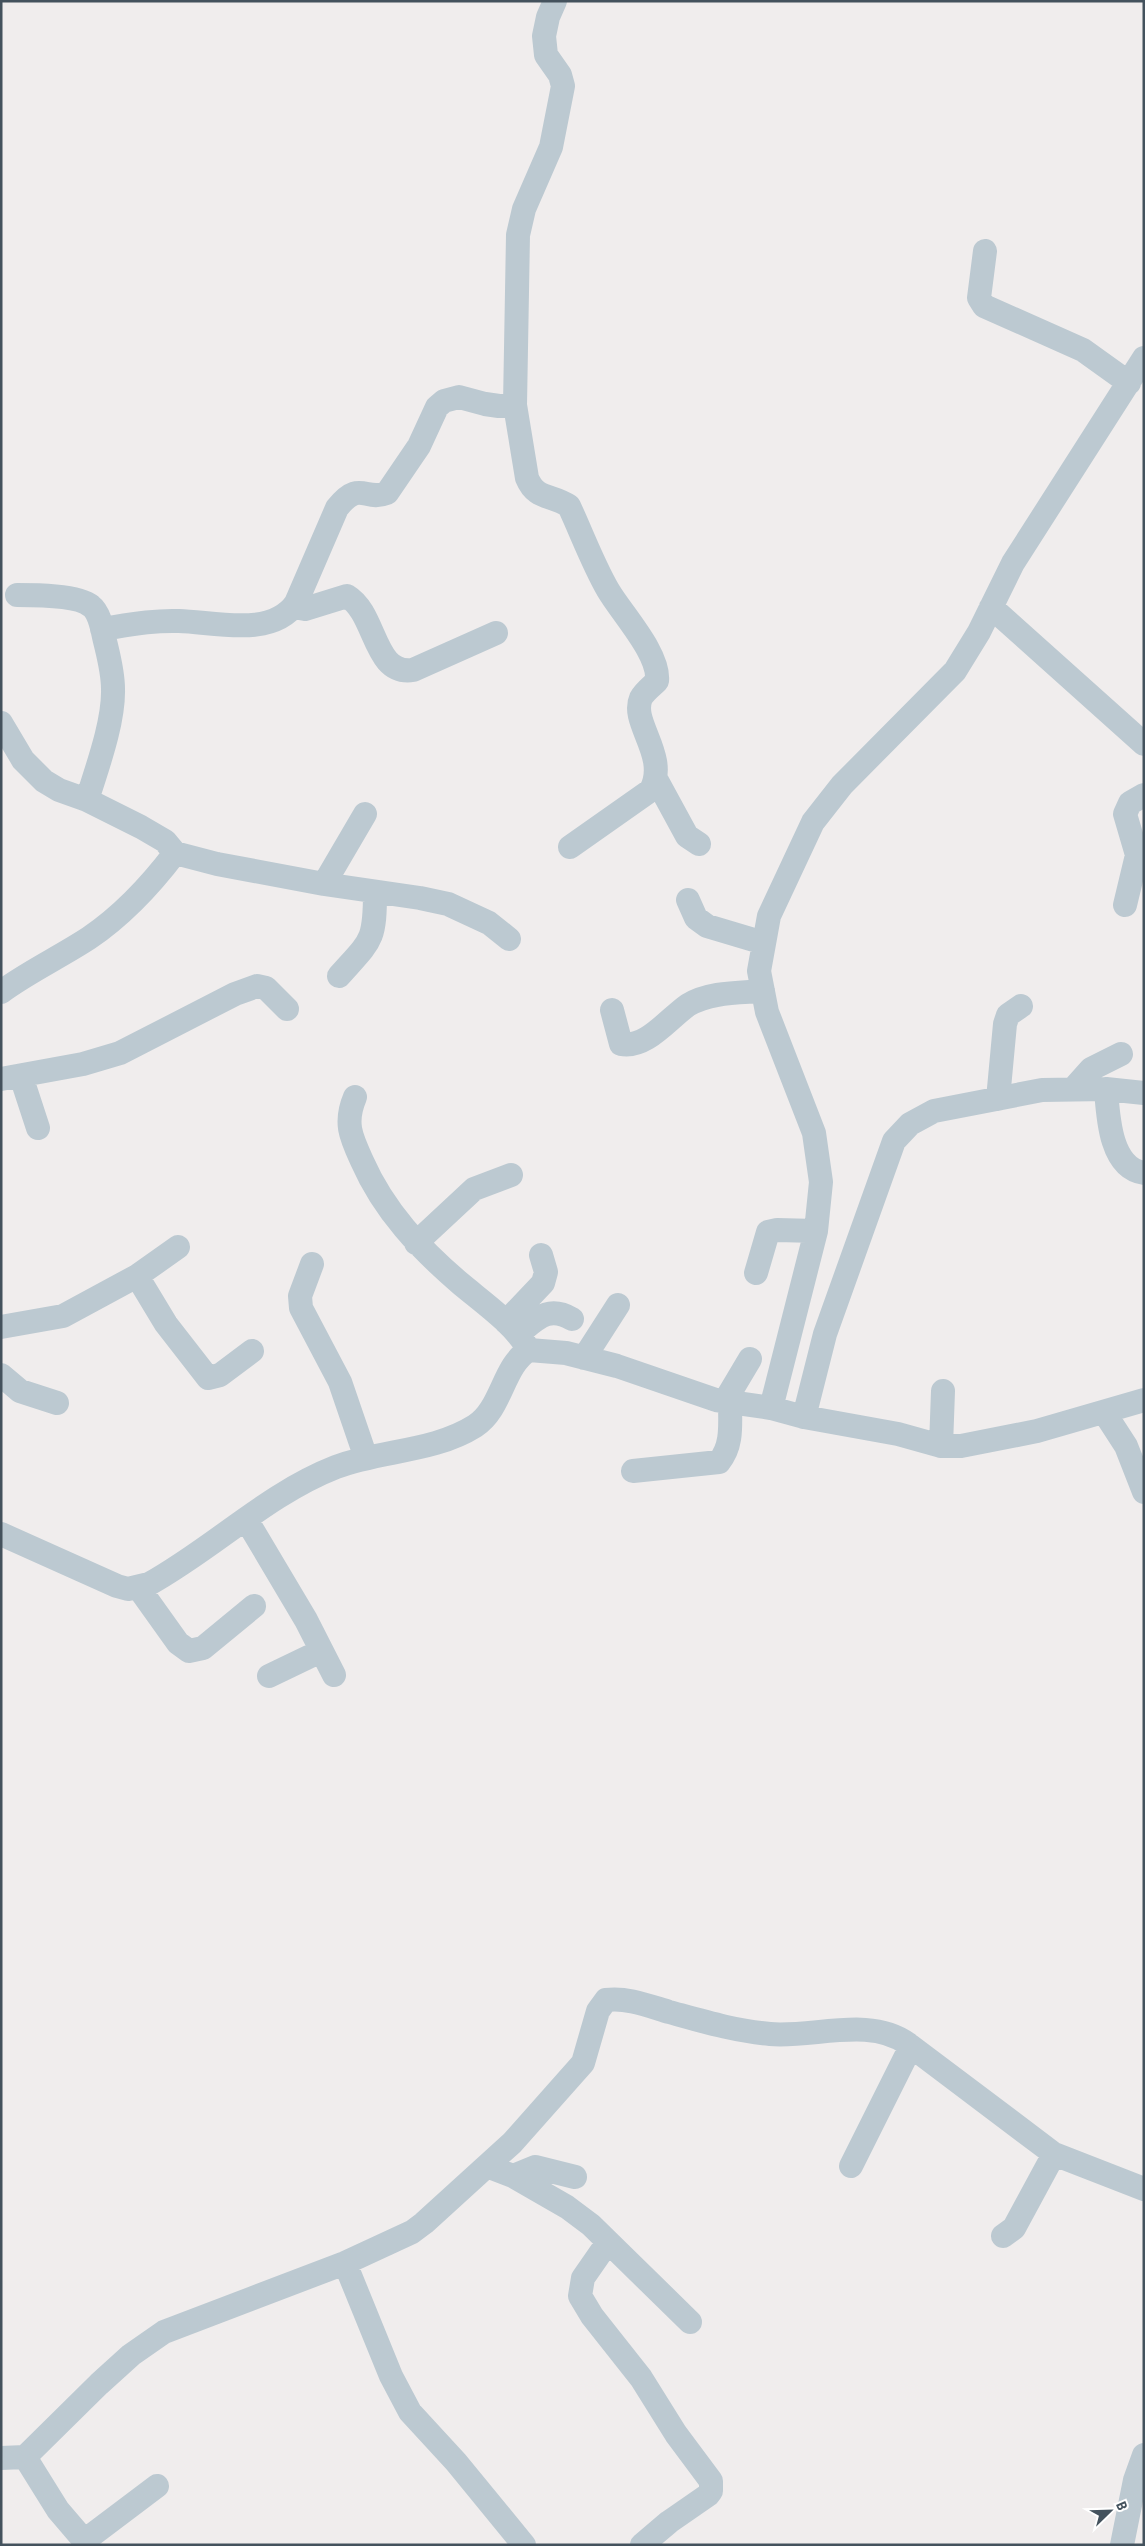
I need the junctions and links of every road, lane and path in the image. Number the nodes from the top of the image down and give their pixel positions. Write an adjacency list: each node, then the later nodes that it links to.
1 (555, 1): 5 (street)
2 (985, 251): 4 (street)
3 (1144, 358): 4 (street)
4 (1129, 383): 8 (street)
5 (514, 405): 7 (street); 13 (street)
6 (17, 595): 9 (street)
7 (302, 607): 9 (street); 10 (street)
8 (991, 608): 12 (street); 25 (street)
9 (102, 629): 15 (street)
10 (496, 633)
11 (1, 723): 15 (street)
12 (1144, 744)
13 (656, 779): 17 (street); 18 (street)
14 (1144, 795): 23 (street)
15 (86, 800): 19 (street)
16 (365, 814): 20 (street)
17 (699, 844)
18 (570, 847)
19 (175, 853): 20 (street); 28 (street)
20 (324, 884): 21 (street)
21 (375, 892): 24 (street); 26 (street)
22 (688, 900): 25 (street)
23 (1125, 905)
24 (509, 939)
25 (764, 943): 27 (street)
26 (339, 976)
27 (763, 991): 31 (street); 42 (street)
28 (1, 992)
29 (1021, 1006): 38 (street)
30 (287, 1009): 33 (street)
31 (612, 1010)
32 (1121, 1054): 34 (street)
33 (11, 1078): 39 (street)
34 (1074, 1088): 35 (street); 38 (street)
35 (1106, 1089): 36 (street); 40 (street)
36 (1144, 1092)
37 (355, 1097): 43 (street)
38 (998, 1098): 61 (street)
39 (38, 1128)
40 (1144, 1173)
41 (511, 1175): 43 (street)
42 (816, 1231): 47 (street); 61 (street)
43 (416, 1242): 52 (street)
44 (178, 1247): 48 (street)
45 (541, 1255): 52 (street)
46 (312, 1264): 64 (street)
47 (756, 1273)
48 (137, 1276): 51 (street); 53 (street)
49 (618, 1305): 54 (street)
50 (572, 1318): 52 (street)
51 (1, 1327)
52 (517, 1335): 54 (street); 64 (street)
53 (252, 1351)
54 (584, 1358): 62 (street)
55 (750, 1359): 62 (street)
56 (1, 1375): 59 (street)
57 (943, 1391): 63 (street)
58 (1144, 1400): 60 (street)
59 (57, 1403)
60 (1104, 1412): 63 (street); 66 (street)
61 (789, 1413): 62 (street); 63 (street)
62 (729, 1416): 65 (street)
63 (941, 1446)
64 (366, 1458): 67 (street)
65 (633, 1470)
66 (1144, 1492)
67 (246, 1519): 69 (street); 71 (street)
68 (1, 1534): 69 (street)
69 (138, 1587): 70 (street)
70 (254, 1606)
71 (321, 1651): 72 (street); 73 (street)
72 (334, 1675)
73 (269, 1676)
74 (908, 2044): 75 (street); 76 (street); 77 (street)
75 (1054, 2154): 80 (street); 81 (street)
76 (487, 2166): 78 (street); 83 (street)
77 (851, 2166)
78 (513, 2176): 79 (street); 82 (street)
79 (575, 2177)
80 (1144, 2189)
81 (1003, 2236)
82 (608, 2242): 84 (street); 91 (street)
83 (344, 2263): 87 (street); 90 (street)
84 (690, 2322)
85 (1144, 2455): 92 (street)
86 (1, 2458): 87 (street)
87 (25, 2458): 89 (street)
88 (157, 2486): 89 (street)
89 (86, 2543)
90 (524, 2545)
91 (642, 2545)
92 (1122, 2545)

